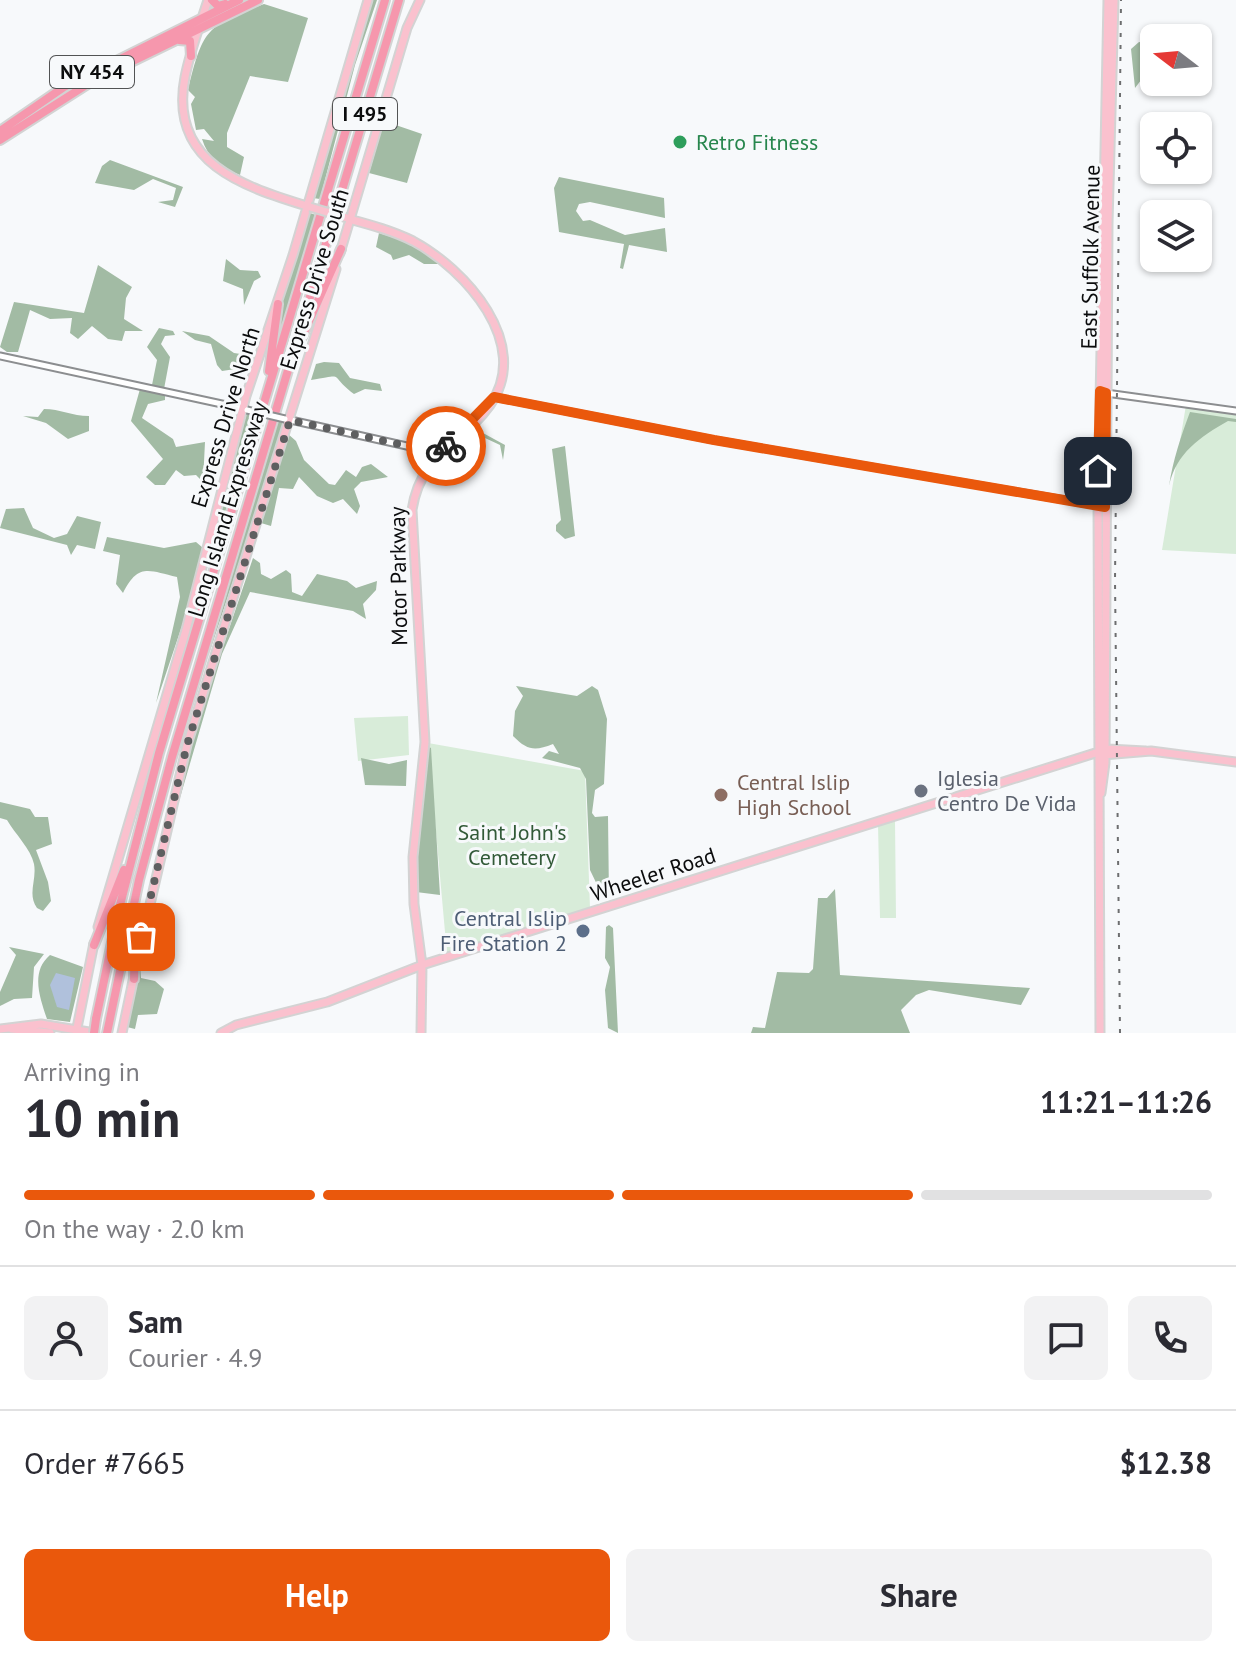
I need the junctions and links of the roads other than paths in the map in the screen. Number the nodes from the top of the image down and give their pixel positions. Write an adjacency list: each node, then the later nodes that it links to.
1 (210, 0): 2 (highway); 10 (main road)
2 (238, 0): 10 (highway, NY 454)
3 (258, 0): 11 (highway, NY 454)
4 (368, 0): 16 (main road, Express Drive North)
5 (385, 0): 27 (highway, Long Island Expressway / I 495)
6 (399, 0): 21 (highway, Long Island Expressway / I 495)
7 (420, 0): 17 (main road, Express Drive South)
8 (1108, 0): 22 (main road, East Suffolk Avenue)
9 (1114, 0): 22 (main road, East Suffolk Avenue)
10 (204, 16): 11 (main road); 14 (highway, NY 454)
11 (201, 27): 12 (highway, NY 454); 13 (main road)
12 (155, 48): 13 (highway); 15 (highway, NY 454)
13 (191, 56): 16 (main road)
14 (1, 130)
15 (0, 140)
16 (309, 206): 17 (main road, bridge); 19 (main road, Express Drive North)
17 (349, 218): 18 (main road, Express Drive South); 23 (main road)
18 (341, 249): 21 (highway); 26 (main road, Express Drive South)
19 (278, 304): 24 (main road, Express Drive North); 27 (highway)
20 (0, 356): 24 (street)
21 (281, 390): 35 (highway, Long Island Expressway / I 495)
22 (1103, 392): 25 (street); 29 (main road, East Suffolk Avenue)
23 (494, 397): 28 (main road, Motor Parkway); 29 (street)
24 (245, 409): 26 (street, bridge); 36 (main road, Express Drive North)
25 (1236, 411)
26 (287, 419): 28 (street); 38 (main road, Express Drive South)
27 (257, 426): 34 (highway, Long Island Expressway / I 495)
28 (438, 453): 37 (main road, Motor Parkway)
29 (1101, 506): 30 (main road, East Suffolk Avenue); 32 (main road, East Suffolk Avenue)
30 (1105, 735): 31 (main road); 32 (main road, East Suffolk Avenue)
31 (1118, 751): 32 (main road, Wheeler Road); 33 (main road, Wheeler Road)
32 (1103, 753): 37 (main road, Wheeler Road); 47 (main road)
33 (1236, 762)
34 (132, 855): 36 (highway); 42 (highway, Long Island Expressway / I 495, bridge)
35 (139, 880): 38 (highway); 43 (highway, Long Island Expressway / I 495)
36 (94, 945): 40 (main road, Express Drive North)
37 (422, 965): 45 (main road, Wheeler Road); 46 (main road, Motor Parkway)
38 (134, 979): 44 (main road, Express Drive South)
39 (3, 1029): 40 (main road); 41 (main road)
40 (77, 1031): 42 (main road)
41 (50, 1033)
42 (94, 1033)
43 (107, 1033)
44 (122, 1033)
45 (221, 1033)
46 (421, 1033)
47 (1100, 1033)

